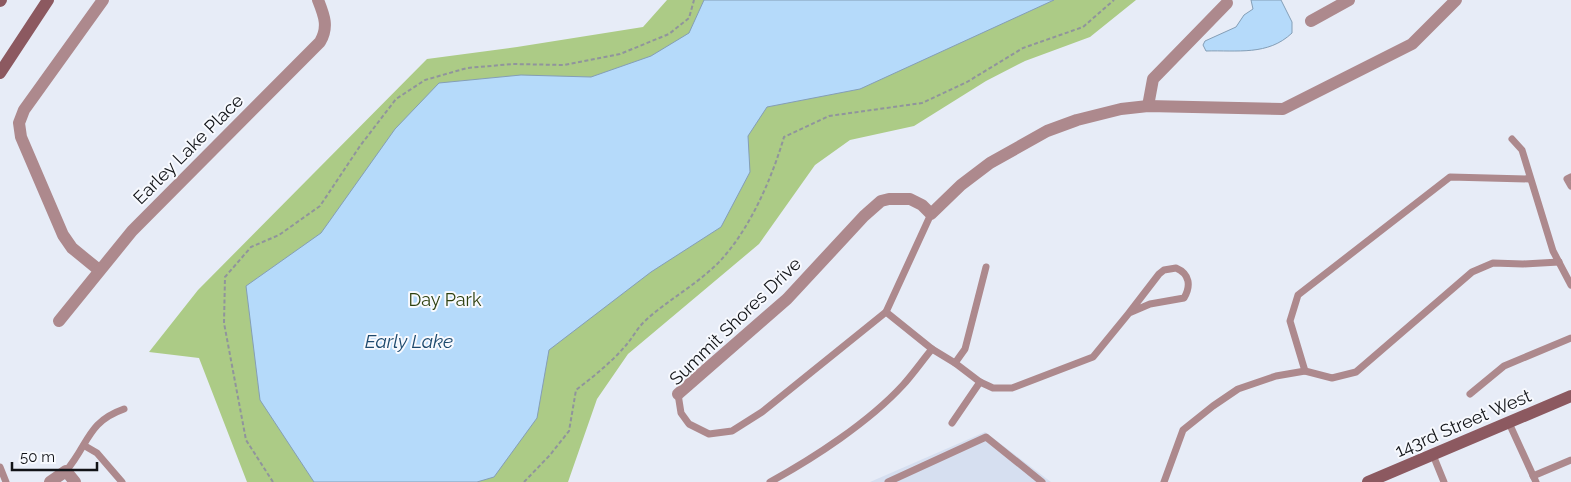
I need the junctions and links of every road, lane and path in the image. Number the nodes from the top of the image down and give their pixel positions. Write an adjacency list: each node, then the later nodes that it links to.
1 (48, 0): 10 (street)
2 (103, 0): 19 (street)
3 (318, 0): 19 (street, Earley Lake Place)
4 (694, 0): 45 (path)
5 (1114, 0): 46 (path)
6 (1349, 0): 9 (street)
7 (1456, 0): 11 (street, Summit Shores Drive)
8 (1227, 3): 11 (street)
9 (1311, 21)
10 (2, 67)
11 (1148, 106): 16 (street, Summit Shores Drive)
12 (1512, 139): 14 (lane)
13 (1571, 177): 15 (lane)
14 (1530, 179): 17 (lane); 27 (lane)
15 (1571, 186)
16 (931, 214): 21 (lane, Summit Shores Drive); 29 (street, Summit Shores Drive)
17 (1559, 262): 20 (lane); 27 (lane)
18 (986, 267): 26 (lane)
19 (99, 270): 23 (street, Earley Lake Place)
20 (1571, 285)
21 (886, 312): 25 (lane); 29 (lane, Summit Shores Drive)
22 (1129, 312): 22 (lane); 28 (lane)
23 (59, 321)
24 (1571, 338): 30 (lane)
25 (932, 349): 26 (lane); 47 (lane)
26 (955, 363): 28 (lane)
27 (1306, 370): 50 (lane)
28 (980, 382): 33 (lane)
29 (678, 394)
30 (1470, 394)
31 (1571, 396): 34 (street, 143rd Street West)
32 (124, 409): 35 (lane)
33 (952, 423)
34 (1510, 423): 36 (street, 143rd Street West); 40 (lane)
35 (85, 446): 39 (lane); 44 (lane)
36 (1432, 455): 51 (street, 143rd Street West); 52 (lane)
37 (1571, 460): 40 (lane)
38 (0, 467): 41 (lane)
39 (66, 471): 42 (street); 43 (street)
40 (1534, 479)
41 (6, 482)
42 (50, 482)
43 (75, 482)
44 (122, 482)
45 (273, 482)
46 (524, 482)
47 (770, 482)
48 (888, 482): 49 (lane)
49 (1042, 482)
50 (1164, 482)
51 (1368, 482)
52 (1444, 482)

